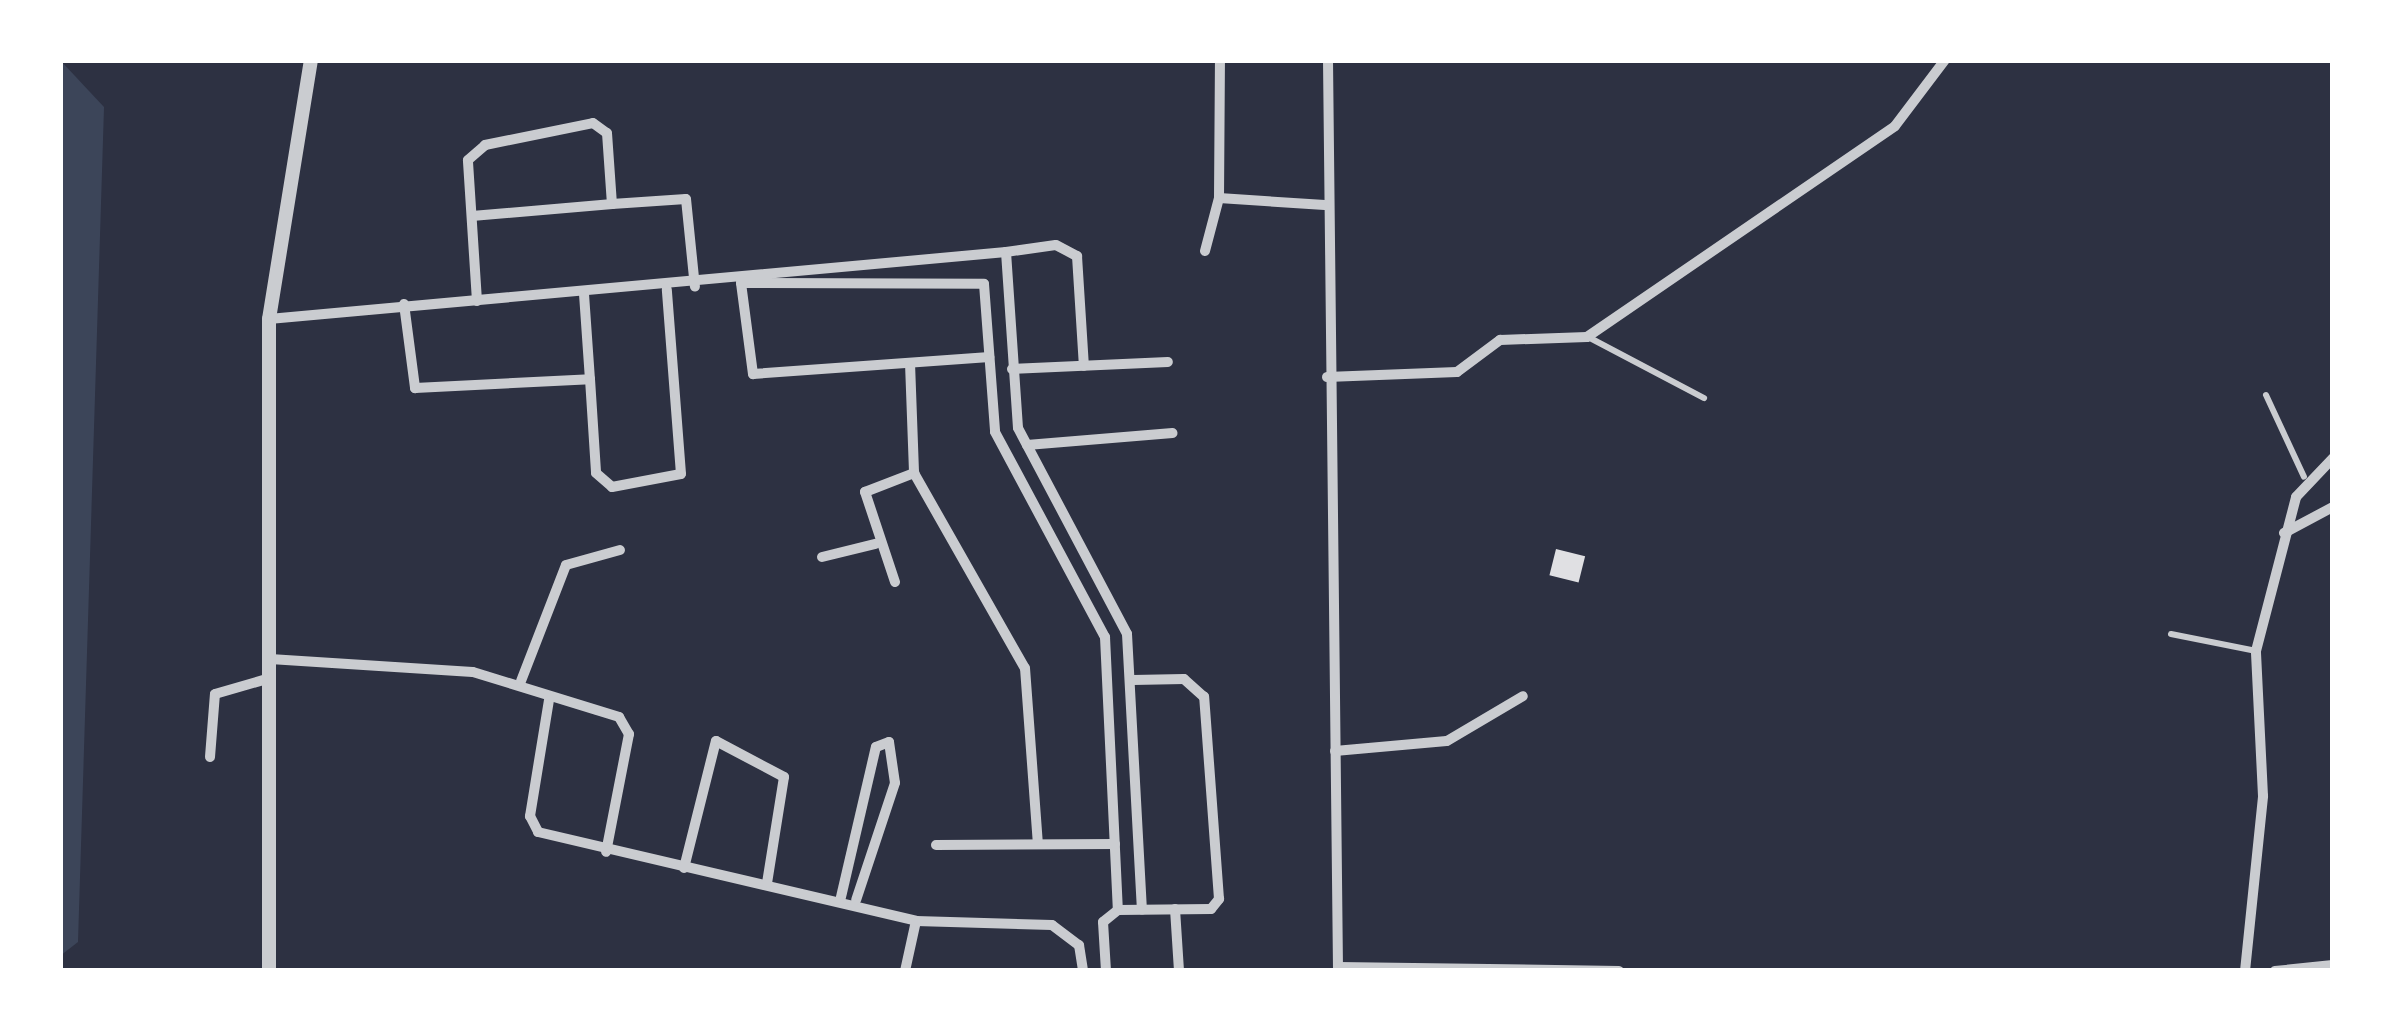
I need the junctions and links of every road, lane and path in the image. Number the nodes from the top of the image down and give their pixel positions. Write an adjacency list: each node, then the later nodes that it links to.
1 (311, 60): 17 (street)
2 (1220, 60): 5 (street)
3 (1328, 60): 7 (street)
4 (1945, 60): 18 (street)
5 (1219, 198): 7 (street); 9 (street)
6 (612, 204): 8 (street); 8 (street); 12 (street)
7 (1324, 205): 24 (street)
8 (472, 216): 15 (street)
9 (1205, 250)
10 (1006, 252): 11 (street); 22 (street); 23 (street)
11 (741, 283): 12 (street); 19 (street); 21 (street)
12 (694, 287): 13 (street)
13 (667, 290): 14 (street); 25 (street)
14 (584, 294): 15 (street); 25 (street)
15 (478, 301): 16 (street)
16 (404, 304): 17 (street); 25 (street)
17 (269, 319): 43 (street)
18 (1587, 337): 24 (street); 27 (lane)
19 (989, 357): 21 (street); 29 (street)
20 (1168, 362): 22 (street)
21 (910, 363): 33 (street)
22 (1084, 366): 23 (street)
23 (1012, 369): 28 (street)
24 (1327, 377): 51 (street)
25 (590, 379)
26 (2266, 395): 34 (lane)
27 (1704, 398)
28 (1014, 407): 29 (street); 31 (street)
29 (993, 408): 50 (street)
30 (1173, 434): 31 (street)
31 (1027, 445): 45 (street)
32 (2333, 458): 34 (street)
33 (914, 473): 37 (street); 55 (street)
34 (2304, 477): 36 (street)
35 (2333, 507): 36 (street)
36 (2284, 533): 42 (street)
37 (875, 544): 39 (street); 40 (street)
38 (620, 550): 46 (street)
39 (822, 557)
40 (895, 582)
41 (2170, 634): 42 (lane)
42 (2256, 651): 75 (street)
43 (270, 659): 44 (street); 46 (street)
44 (270, 678): 52 (street); 69 (street)
45 (1132, 680): 48 (street); 63 (street)
46 (521, 681): 49 (street)
47 (1523, 696): 51 (street)
48 (1135, 698): 50 (street); 65 (street)
49 (549, 700): 58 (street); 58 (street)
50 (1108, 700): 56 (street)
51 (1335, 751): 68 (street)
52 (210, 757)
53 (861, 809): 54 (street); 54 (street); 61 (street)
54 (884, 815): 62 (street)
55 (1038, 843): 56 (street); 57 (street)
56 (1115, 844): 64 (street)
57 (936, 845)
58 (606, 852): 59 (street)
59 (684, 868): 60 (street); 60 (street)
60 (767, 883): 61 (street)
61 (841, 897): 62 (street)
62 (856, 900): 66 (street)
63 (1174, 909): 65 (street); 73 (street)
64 (1118, 910): 65 (street); 72 (street)
65 (1142, 910)
66 (916, 921): 70 (street); 71 (street)
67 (2333, 964): 76 (street)
68 (1338, 969): 74 (street)
69 (269, 971)
70 (905, 971)
71 (1082, 971)
72 (1106, 971)
73 (1179, 971)
74 (1619, 971)
75 (2246, 971)
76 (2275, 971)

